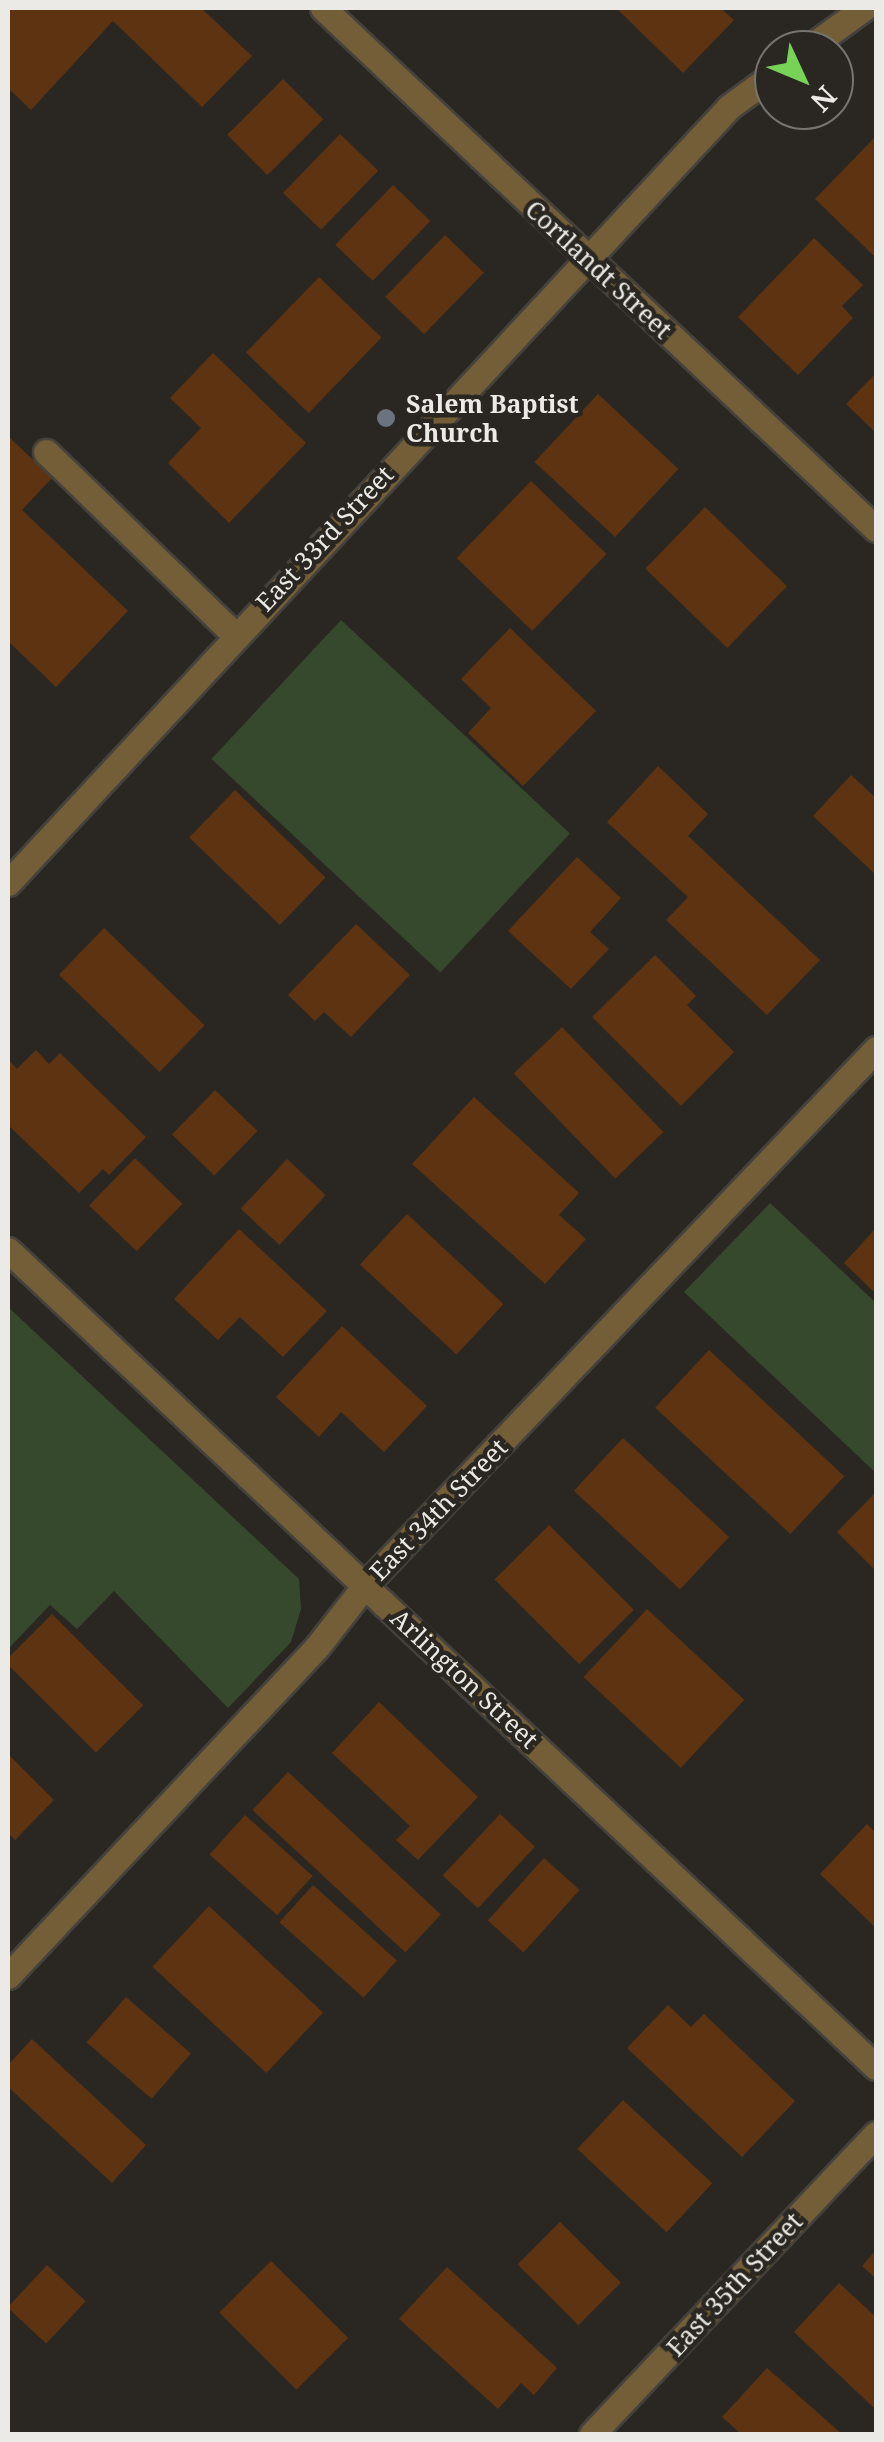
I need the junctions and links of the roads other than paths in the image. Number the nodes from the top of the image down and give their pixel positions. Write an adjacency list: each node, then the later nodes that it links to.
1 (323, 8): 5 (street, Cortlandt Street)
2 (864, 8): 3 (street)
3 (834, 30)
4 (754, 89): 5 (street, East 33rd Street)
5 (587, 258): 7 (street, Cortlandt Street); 8 (street, East 33rd Street)
6 (46, 452): 8 (street)
7 (876, 529)
8 (234, 634): 9 (street, East 33rd Street)
9 (8, 883)
10 (876, 1050): 12 (street, East 34th Street)
11 (8, 1250): 12 (street, Arlington Street)
12 (366, 1584): 13 (street, East 34th Street); 14 (street, Arlington Street)
13 (8, 1976)
14 (876, 2067)
15 (876, 2134): 16 (street, East 35th Street)
16 (592, 2434)

